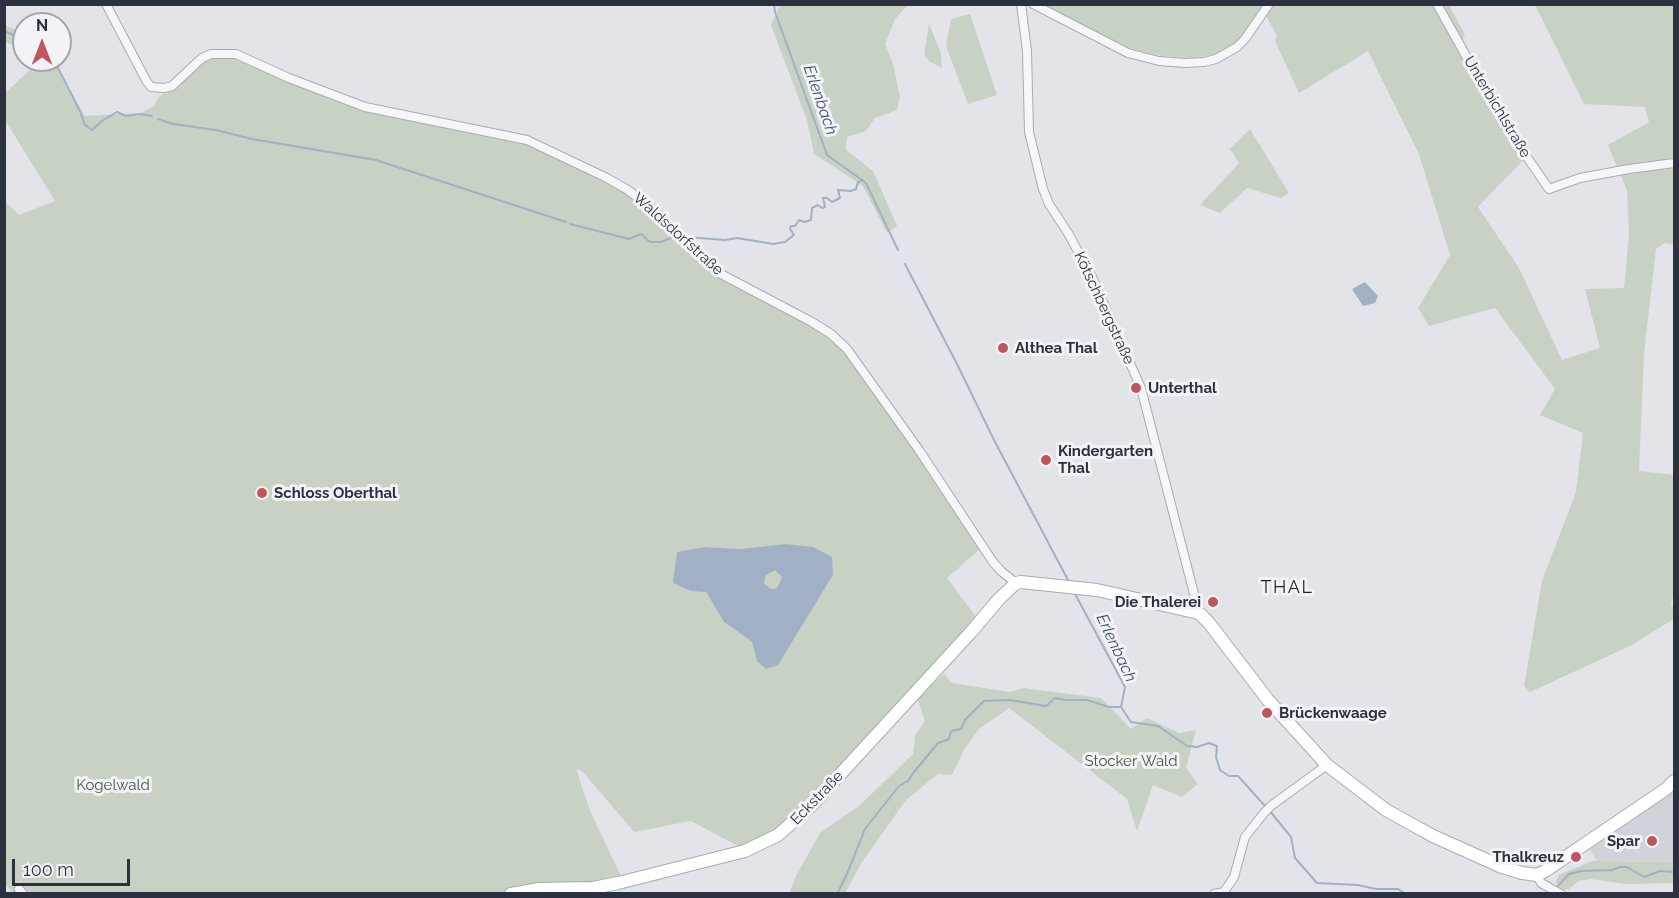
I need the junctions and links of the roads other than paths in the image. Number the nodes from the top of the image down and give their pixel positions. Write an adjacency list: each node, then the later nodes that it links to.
1 (106, 4): 7 (street, Waldsdorfstraße)
2 (1021, 4): 8 (street, Kötschbergstraße)
3 (1033, 4): 4 (street)
4 (1269, 4)
5 (1437, 4): 6 (street, Unterbichlstraße)
6 (1674, 163)
7 (1016, 583): 8 (street); 13 (street, Eckstraße)
8 (1199, 613): 9 (street)
9 (1327, 765): 11 (street); 14 (street)
10 (1674, 781): 11 (street)
11 (1537, 875): 12 (street)
12 (1560, 893)
13 (511, 894)
14 (1214, 894)

